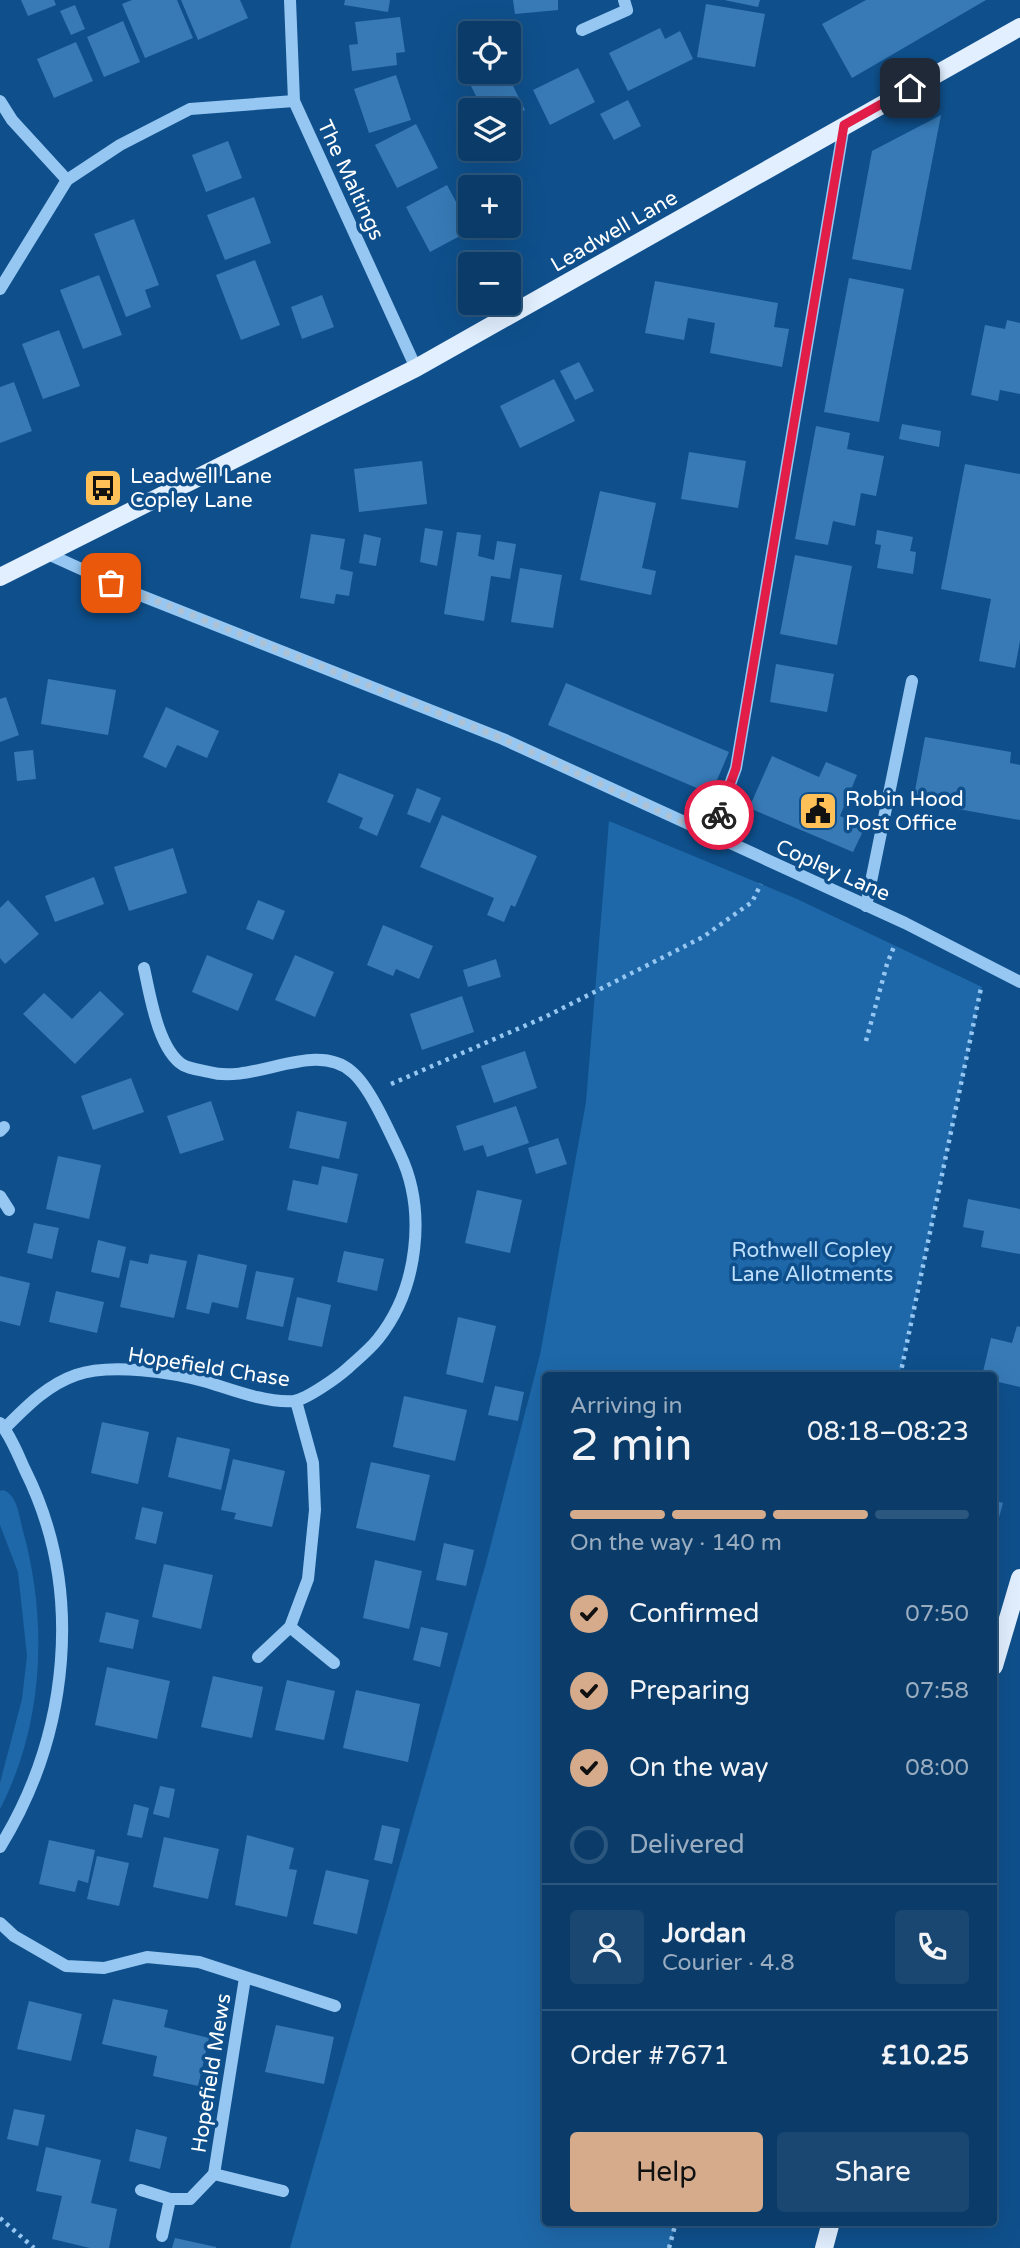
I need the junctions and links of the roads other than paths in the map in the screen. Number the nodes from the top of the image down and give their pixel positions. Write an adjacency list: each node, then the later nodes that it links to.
1 (290, 0): 6 (street, The Maltings)
2 (624, 0): 4 (street)
3 (1020, 27): 7 (main road, Leadwell Lane)
4 (582, 30)
5 (0, 101): 8 (street)
6 (294, 101): 8 (street); 10 (street, The Maltings)
7 (844, 125): 10 (main road, Leadwell Lane); 14 (street)
8 (67, 180): 9 (street)
9 (0, 289)
10 (416, 368): 11 (main road, Leadwell Lane)
11 (48, 554): 12 (main road, Leadwell Lane); 14 (street, Copley Lane)
12 (0, 577)
13 (912, 681): 15 (street)
14 (712, 836): 15 (street, Copley Lane)
15 (866, 906): 17 (street, Copley Lane)
16 (145, 968): 20 (street, Hopefield Chase)
17 (1020, 982)
18 (0, 1196): 19 (street)
19 (9, 1210)
20 (296, 1401): 21 (street, Hopefield Chase); 23 (street)
21 (2, 1425): 27 (street)
22 (1020, 1578): 24 (main road)
23 (290, 1627): 25 (street); 26 (street)
24 (997, 1656)
25 (258, 1657)
26 (334, 1663)
27 (0, 1847)
28 (0, 1923): 29 (street)
29 (245, 1978): 30 (street); 31 (street, Hopefield Mews)
30 (335, 2006)
31 (214, 2174): 33 (street, Hopefield Mews); 34 (street, Hopefield Mews)
32 (141, 2190): 34 (street)
33 (283, 2191)
34 (170, 2199): 36 (street)
35 (830, 2226): 37 (main road)
36 (162, 2236)
37 (824, 2248)

